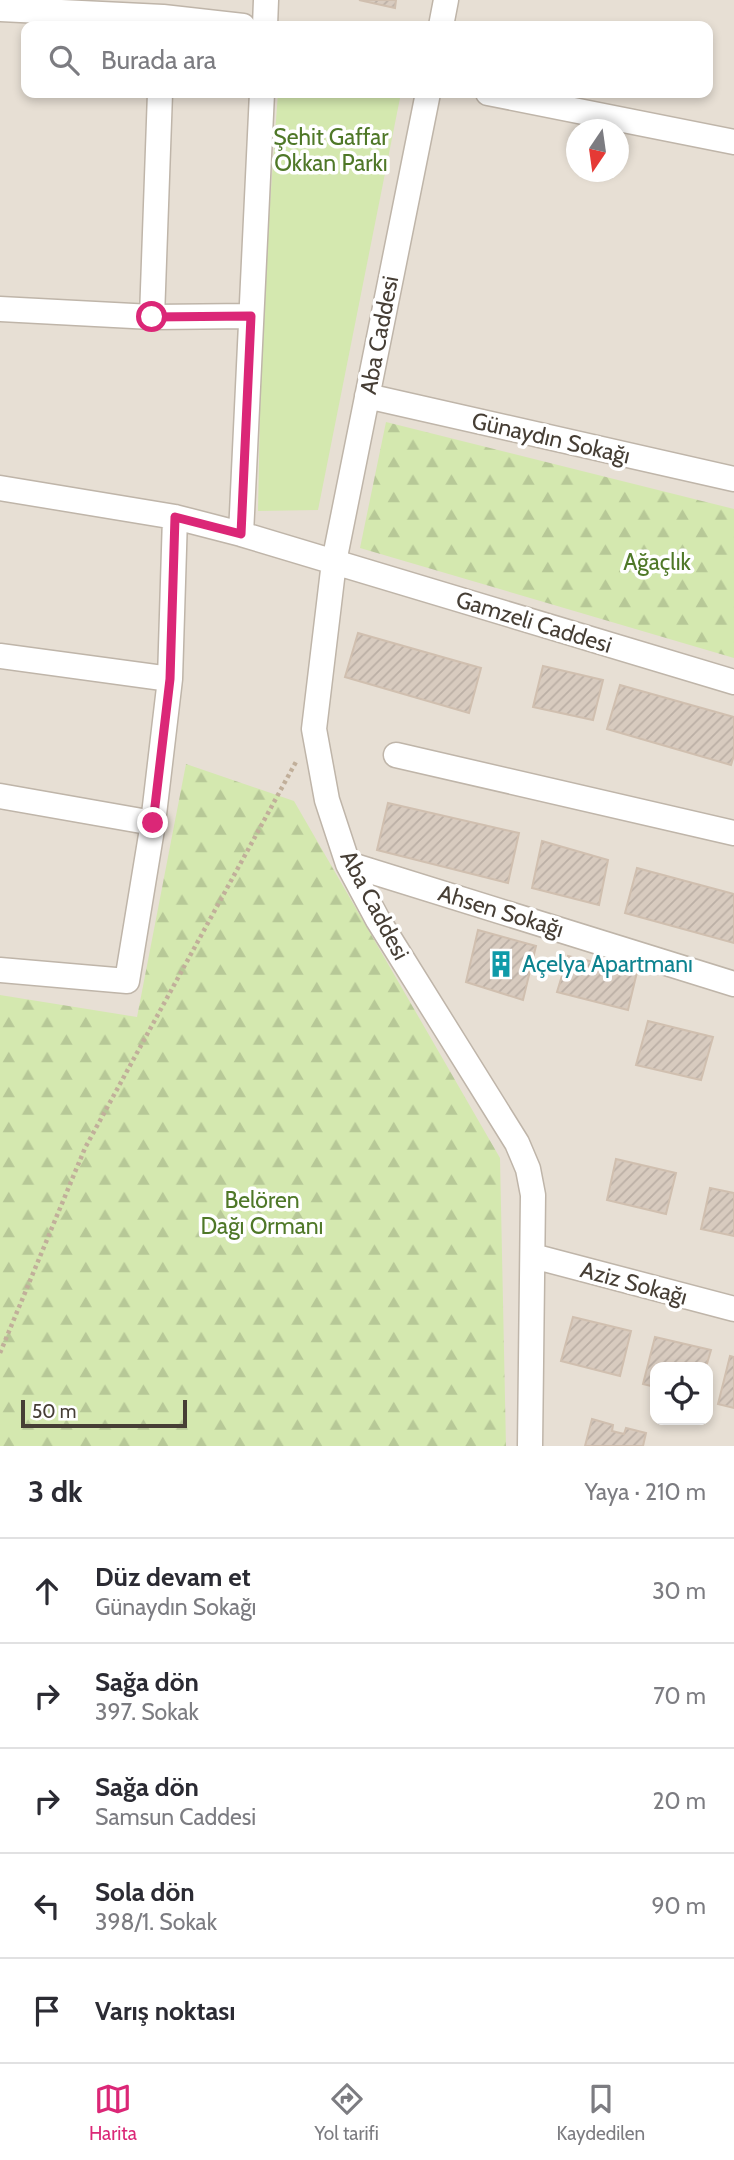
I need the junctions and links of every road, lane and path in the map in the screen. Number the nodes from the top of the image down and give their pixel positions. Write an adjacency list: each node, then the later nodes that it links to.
1 (266, 0): 6 (street)
2 (446, 0): 7 (street)
3 (0, 9): 4 (street)
4 (163, 15): 5 (street)
5 (207, 21)
6 (265, 21)
7 (442, 21)
8 (160, 98): 15 (street)
9 (261, 98): 14 (street)
10 (427, 98): 16 (street, Aba Caddesi)
11 (513, 98): 12 (street)
12 (734, 142)
13 (0, 309): 15 (street)
14 (251, 316): 15 (street); 20 (street)
15 (152, 317)
16 (367, 396): 17 (street, Günaydın Sokağı); 21 (street, Aba Caddesi)
17 (734, 479)
18 (0, 488): 19 (street, Gamzeli Caddesi)
19 (175, 517): 20 (street, Gamzeli Caddesi); 23 (street)
20 (241, 534): 21 (street, Gamzeli Caddesi)
21 (334, 562): 24 (street, Gamzeli Caddesi); 25 (street, Aba Caddesi)
22 (0, 656): 23 (street)
23 (170, 679): 28 (street)
24 (734, 682)
25 (314, 729): 30 (street, Aba Caddesi); 35 (path)
26 (396, 755): 29 (street)
27 (0, 796): 28 (street)
28 (153, 823): 31 (street)
29 (734, 833)
30 (348, 864): 32 (street, Ahsen Sokağı); 33 (street, Aba Caddesi)
31 (0, 970)
32 (734, 984)
33 (533, 1256): 34 (street, Aziz Sokağı); 36 (street, Aba Caddesi)
34 (734, 1309)
35 (0, 1353)
36 (530, 1446)

